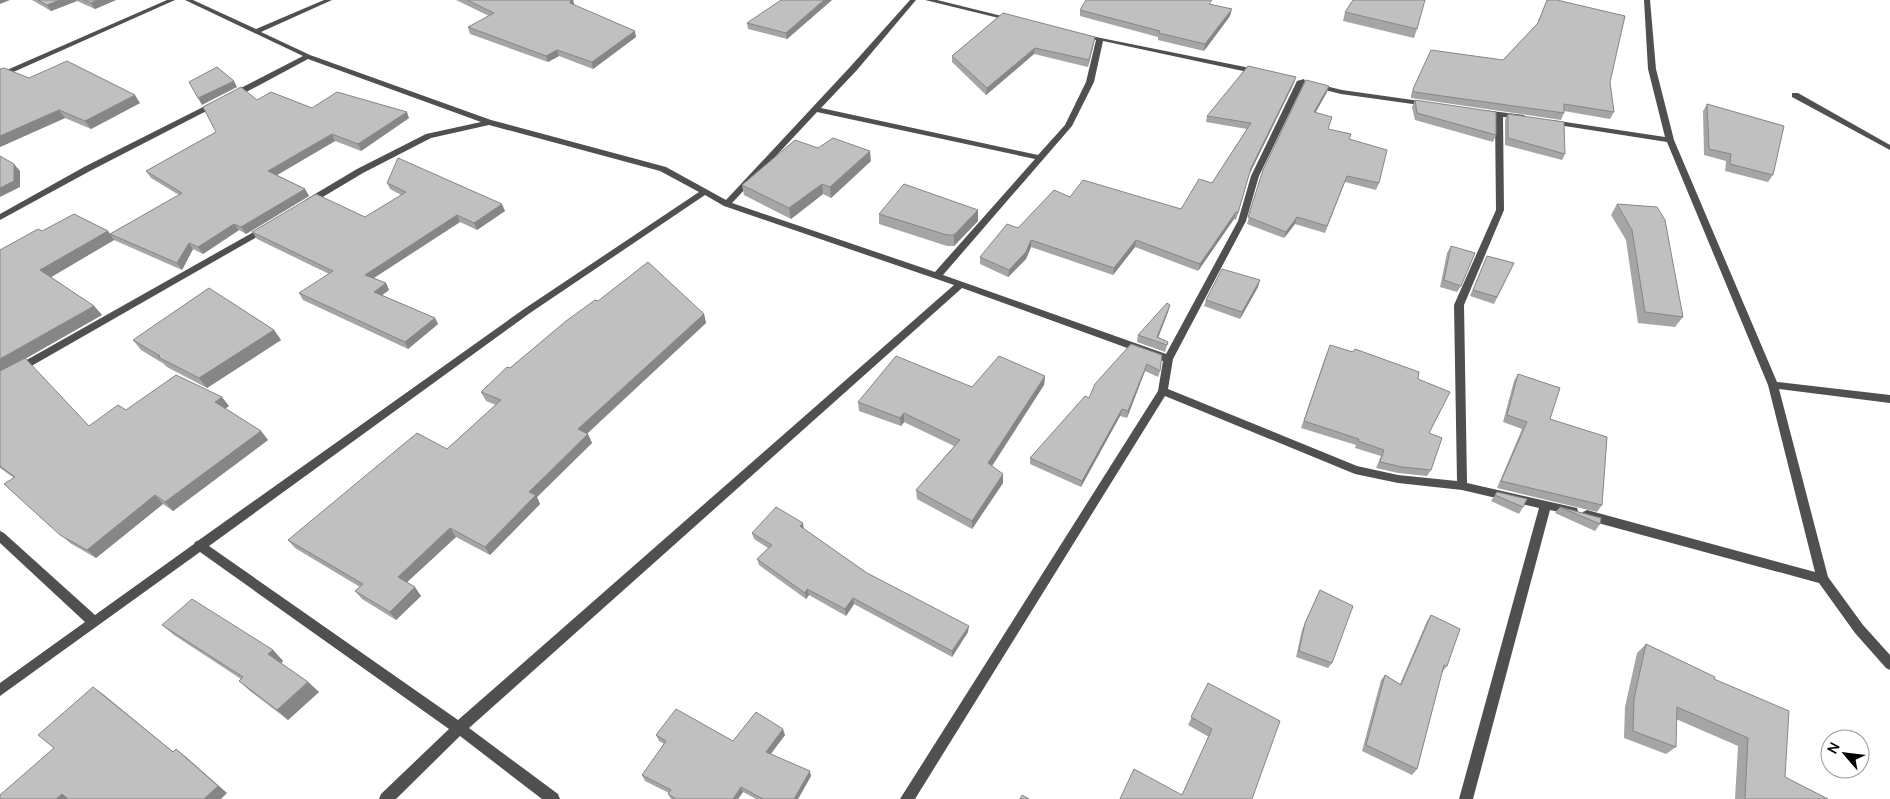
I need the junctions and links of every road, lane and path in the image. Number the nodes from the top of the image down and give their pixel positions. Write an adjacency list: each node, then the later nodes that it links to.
1 (172, 0): 13 (street)
2 (188, 0): 8 (street)
3 (329, 0): 8 (street)
4 (913, 0): 16 (street)
5 (928, 0): 7 (street)
6 (1647, 0): 22 (street)
7 (1024, 22)
8 (257, 31): 11 (street)
9 (1071, 32): 10 (street)
10 (1100, 39): 12 (street); 24 (street)
11 (308, 56): 21 (street); 28 (street)
12 (1263, 73)
13 (0, 76)
14 (1794, 95): 23 (street)
15 (1440, 106): 32 (street)
16 (816, 109): 24 (street); 26 (street)
17 (1479, 111): 18 (street)
18 (1499, 114): 19 (street); 37 (street)
19 (1527, 118)
20 (1546, 121): 22 (street)
21 (488, 122): 25 (street); 27 (street)
22 (1670, 140): 34 (street)
23 (1890, 148)
24 (1040, 158): 30 (street)
25 (706, 192): 26 (street); 40 (street)
26 (727, 204): 30 (street)
27 (302, 206)
28 (0, 216)
29 (278, 220): 33 (street)
30 (937, 276): 31 (street)
31 (961, 284): 32 (street); 45 (street)
32 (1168, 359): 35 (street)
33 (0, 380)
34 (1773, 385): 36 (street); 41 (street)
35 (1163, 391): 37 (street); 48 (street)
36 (1890, 399)
37 (1462, 486): 38 (street)
38 (1546, 504): 41 (street); 49 (street)
39 (0, 536): 42 (street)
40 (199, 545): 42 (street); 45 (street)
41 (1823, 579): 43 (street)
42 (93, 621): 44 (street)
43 (1890, 664)
44 (0, 690)
45 (459, 728): 46 (street); 47 (street)
46 (386, 799)
47 (553, 799)
48 (907, 799)
49 (1466, 799)

